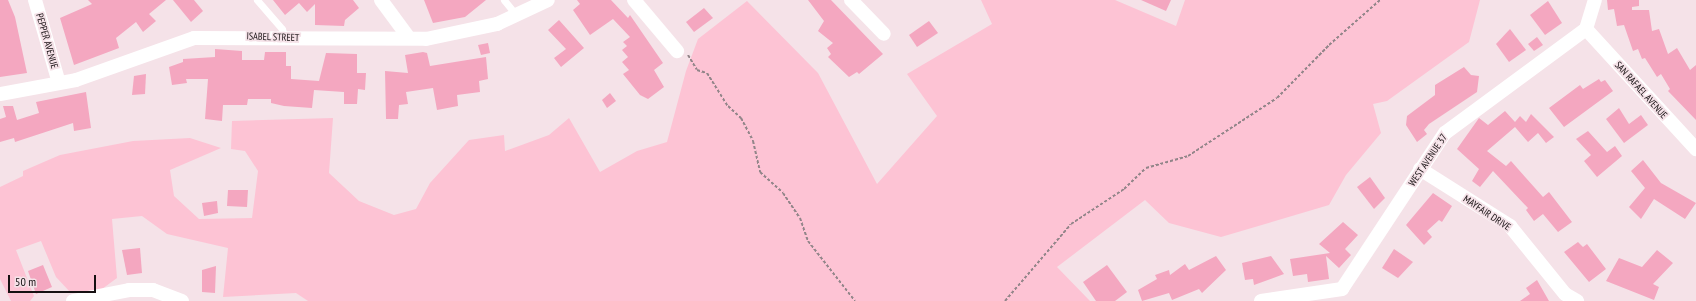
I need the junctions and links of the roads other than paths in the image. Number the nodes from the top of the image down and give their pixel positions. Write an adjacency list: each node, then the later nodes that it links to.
1 (257, 0): 12 (lane)
2 (381, 0): 13 (street)
3 (504, 0): 9 (lane)
4 (548, 0): 9 (street, ISABEL STREET)
5 (634, 0): 14 (street)
6 (851, 0): 11 (street)
7 (1595, 0): 10 (street)
8 (37, 1): 15 (street, PEPPER AVENUE)
9 (517, 16): 13 (street, ISABEL STREET)
10 (1586, 29): 17 (street, SAN RAFAEL AVENUE); 18 (street, WEST AVENUE 37)
11 (884, 34)
12 (285, 38): 13 (street, ISABEL STREET); 15 (street, ISABEL STREET)
13 (409, 38)
14 (677, 51)
15 (59, 83): 16 (street, ISABEL STREET)
16 (0, 94)
17 (1696, 149)
18 (1420, 169): 21 (street, WEST AVENUE 37); 22 (street, MAYFAIR DRIVE)
19 (73, 301): 20 (street)
20 (182, 301)
21 (1260, 301)
22 (1577, 301)

